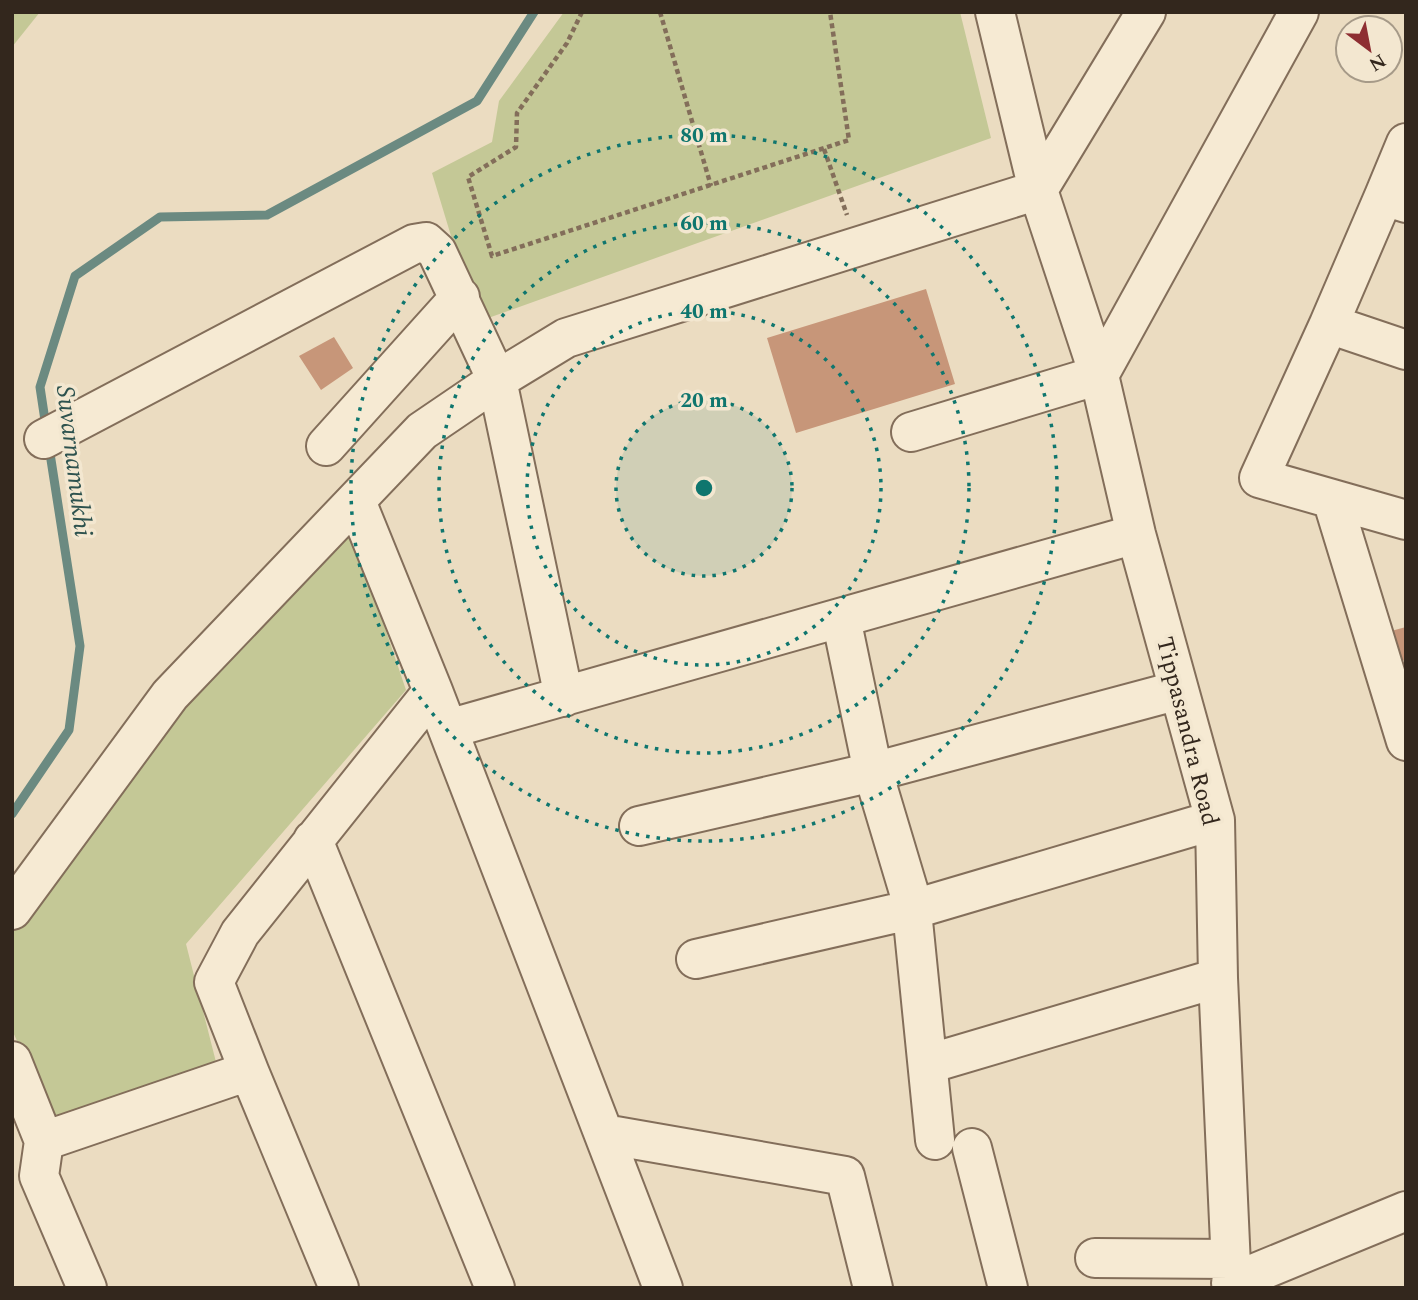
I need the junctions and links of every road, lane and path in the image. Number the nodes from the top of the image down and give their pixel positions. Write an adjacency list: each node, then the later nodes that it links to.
1 (582, 12): 9 (path)
2 (660, 12): 9 (path)
3 (830, 12): 8 (path)
4 (995, 12): 10 (street, Tippasandra Road)
5 (1146, 12): 10 (street)
6 (1299, 12): 16 (street)
7 (1406, 143): 11 (street)
8 (824, 149): 9 (path); 12 (path)
9 (711, 186)
10 (1038, 190): 12 (street); 16 (street, Tippasandra Road)
11 (1395, 199): 14 (street)
12 (858, 245): 17 (street)
13 (460, 297): 17 (street); 19 (street); 20 (street)
14 (1329, 324): 15 (street); 21 (street)
15 (1406, 350)
16 (1099, 375): 18 (street); 24 (street, Tippasandra Road)
17 (497, 380): 22 (street); 28 (street)
18 (911, 432)
19 (44, 439)
20 (326, 446)
21 (1332, 499): 23 (street); 30 (street)
22 (356, 501): 27 (street); 36 (street)
23 (1406, 520)
24 (1136, 534): 25 (street); 26 (street, Tippasandra Road)
25 (841, 618): 28 (street); 31 (street)
26 (1179, 690): 31 (street); 32 (street, Tippasandra Road)
27 (433, 691): 29 (street); 34 (street)
28 (564, 696): 29 (street)
29 (448, 729): 42 (street)
30 (1406, 741)
31 (873, 772): 33 (street); 35 (street)
32 (1214, 820): 35 (street); 38 (street, Tippasandra Road)
33 (639, 826)
34 (313, 840): 41 (street); 51 (street)
35 (914, 909): 37 (street); 40 (street)
36 (12, 910)
37 (696, 958)
38 (1217, 978): 40 (street); 48 (street, Tippasandra Road)
39 (12, 1060): 44 (street)
40 (928, 1064): 43 (street)
41 (249, 1071): 44 (street); 50 (street)
42 (604, 1134): 52 (street); 53 (street)
43 (935, 1140)
44 (44, 1142): 49 (street)
45 (972, 1148): 54 (street)
46 (1406, 1211): 48 (street)
47 (1095, 1258): 48 (street)
48 (1231, 1277)
49 (86, 1288)
50 (339, 1288)
51 (495, 1288)
52 (663, 1288)
53 (873, 1288)
54 (1008, 1288)

